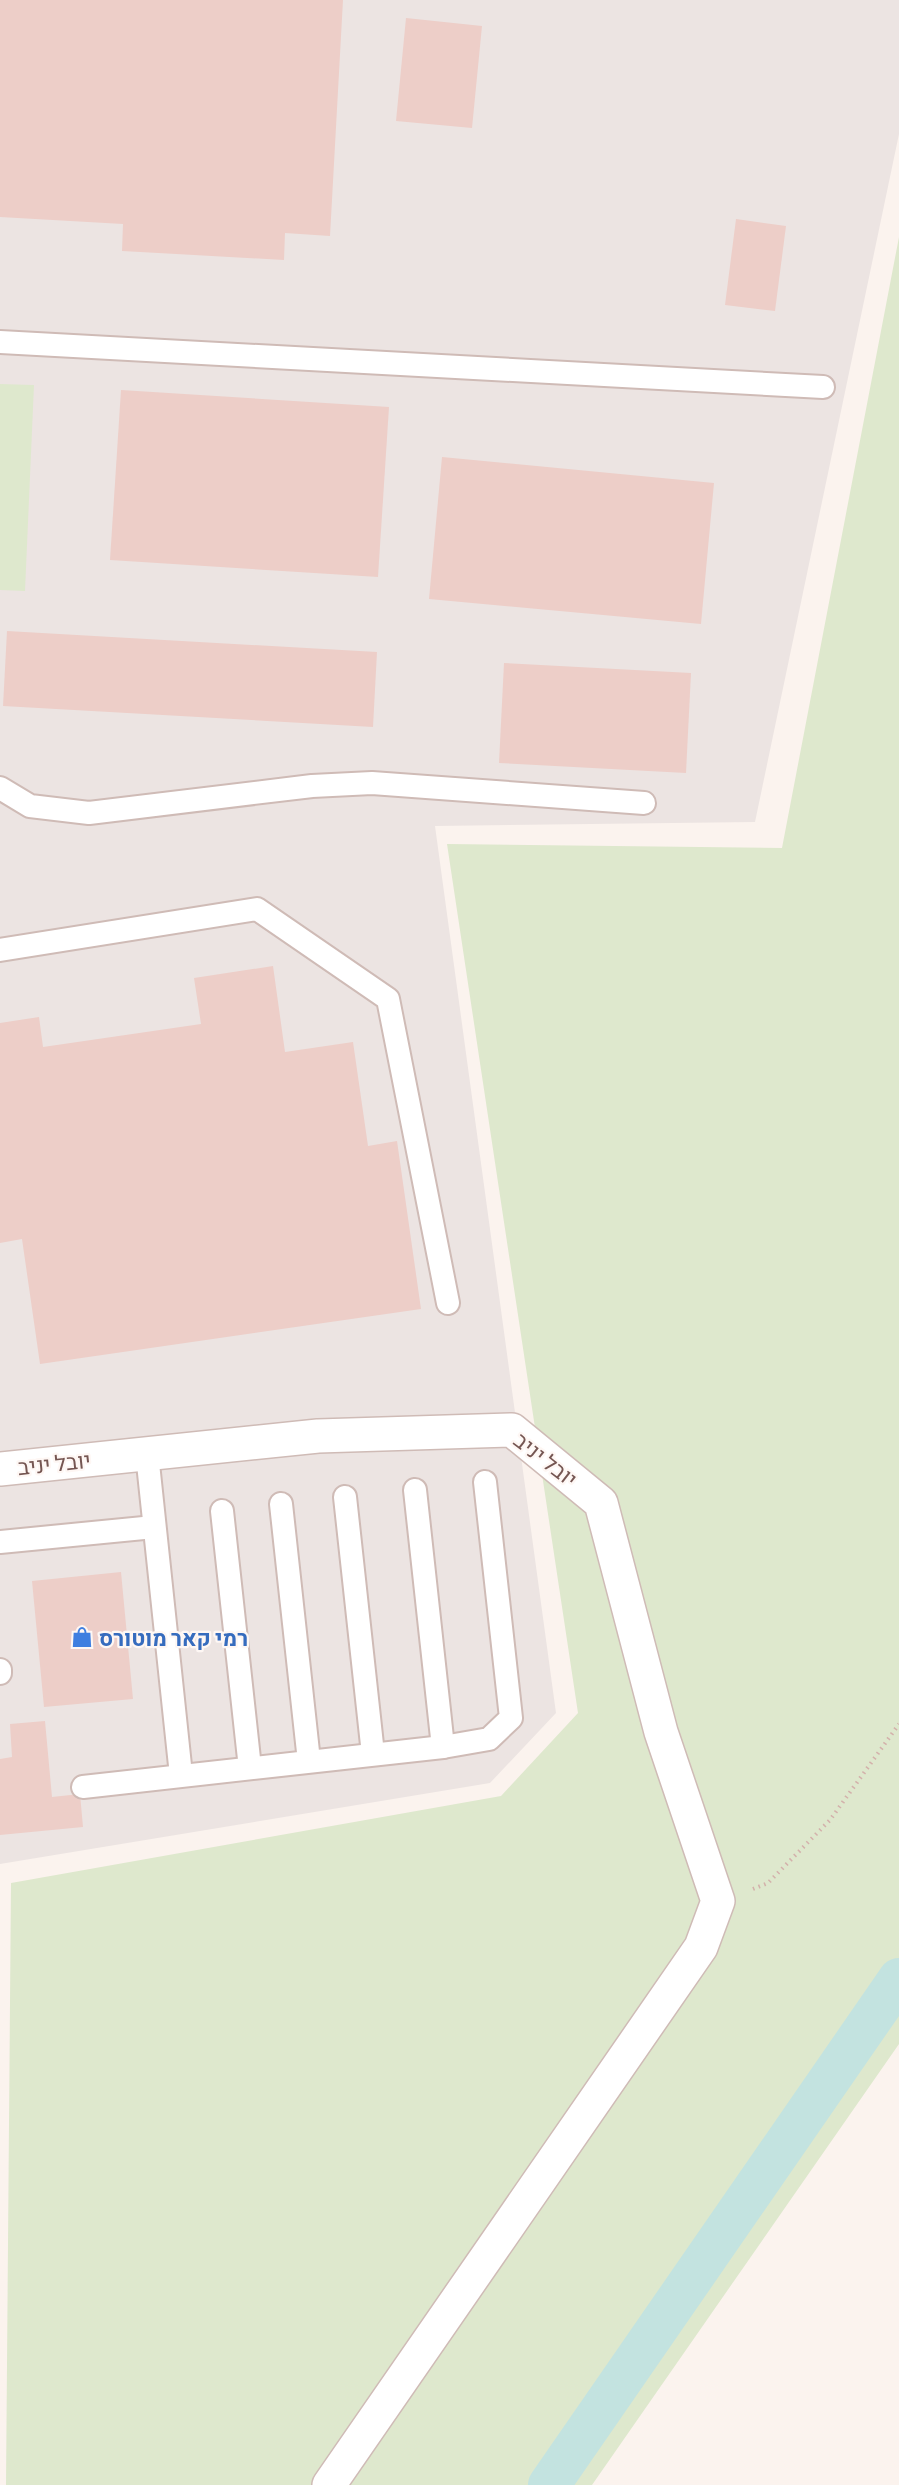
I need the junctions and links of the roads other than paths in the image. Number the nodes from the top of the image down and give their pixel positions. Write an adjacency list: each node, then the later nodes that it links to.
1 (0, 342): 2 (lane)
2 (823, 387)
3 (0, 788): 4 (lane)
4 (644, 802)
5 (0, 950): 6 (lane)
6 (448, 1303)
7 (147, 1454): 8 (street, יובל יניב); 14 (lane); 22 (street, יובל יניב)
8 (0, 1469)
9 (485, 1482): 16 (lane)
10 (415, 1490): 16 (lane)
11 (345, 1497): 17 (lane)
12 (281, 1504): 18 (lane)
13 (222, 1511): 19 (lane)
14 (154, 1527): 15 (lane); 20 (lane)
15 (0, 1542)
16 (443, 1747): 17 (lane)
17 (373, 1754): 18 (lane)
18 (309, 1761): 19 (lane)
19 (250, 1768): 20 (lane)
20 (181, 1775): 21 (lane)
21 (83, 1787)
22 (329, 2485)

